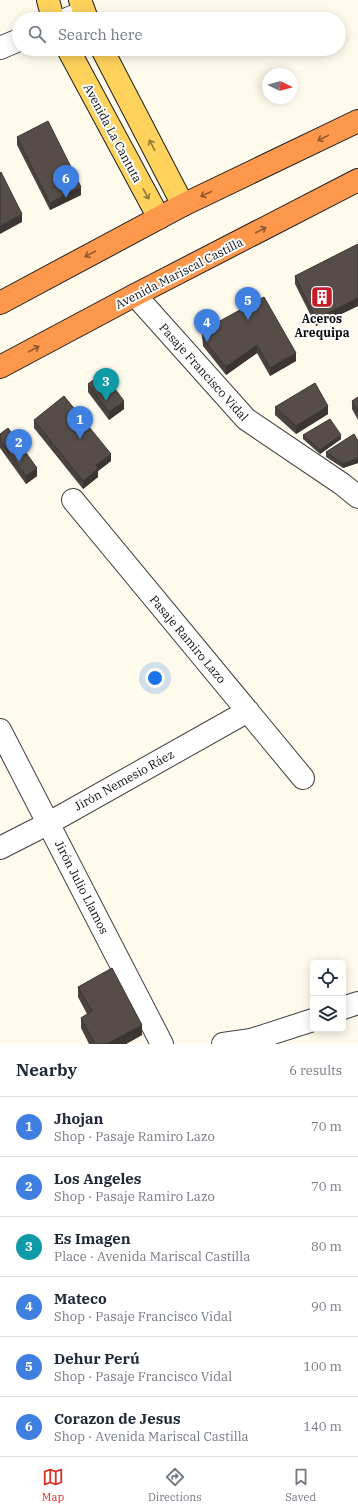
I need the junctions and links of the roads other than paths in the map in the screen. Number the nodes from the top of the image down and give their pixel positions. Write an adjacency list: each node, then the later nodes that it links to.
1 (48, 0): 2 (main road)
2 (51, 12)
3 (12, 43): 4 (street)
4 (0, 48)
5 (72, 56): 10 (main road, Avenida La Cantuta, one-way to 10)
6 (106, 56): 9 (main road, one-way to 6)
7 (358, 121): 9 (highway, one-way to 9)
8 (358, 180): 11 (highway, Avenida Mariscal Castilla, one-way to 8)
9 (183, 205): 10 (highway)
10 (159, 218): 12 (highway, one-way to 12)
11 (135, 295): 13 (highway, Avenida Mariscal Castilla, one-way to 11); 14 (street, Pasaje Francisco Vidal)
12 (0, 303)
13 (0, 367)
14 (353, 486)
15 (73, 500): 16 (street, Pasaje Ramiro Lazo)
16 (248, 711): 18 (street, Pasaje Ramiro Lazo); 19 (street, Jirón Nemesio Ráez)
17 (0, 730): 19 (street, Jirón Julio Llamos)
18 (303, 778)
19 (49, 823): 20 (street, Jirón Nemesio Ráez); 24 (street, Jirón Julio Llamos)
20 (0, 848)
21 (358, 1003): 22 (street)
22 (346, 1007)
23 (310, 1021): 25 (street)
24 (162, 1044)
25 (223, 1044)

